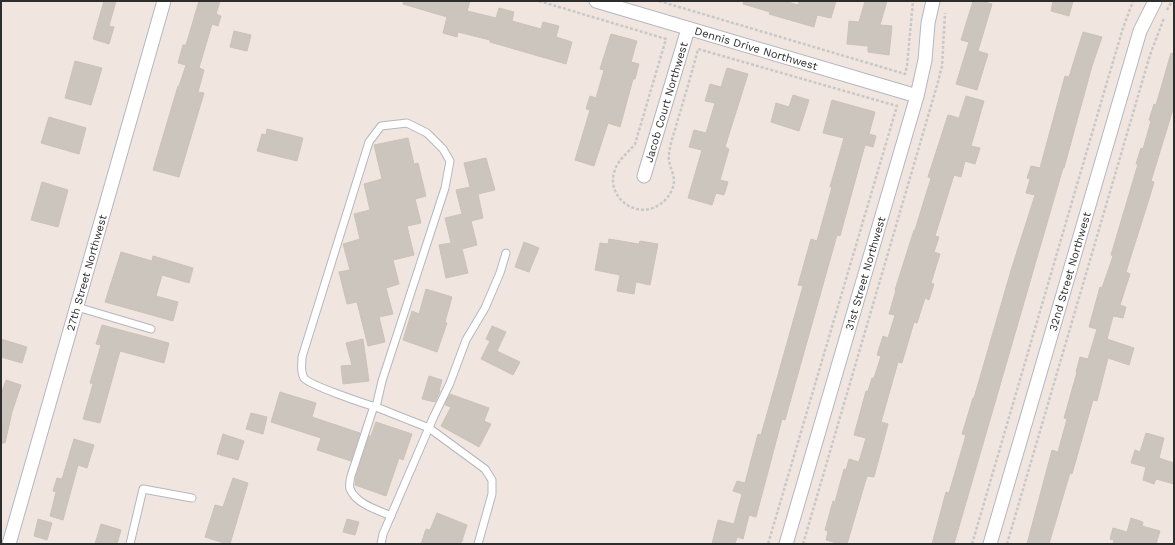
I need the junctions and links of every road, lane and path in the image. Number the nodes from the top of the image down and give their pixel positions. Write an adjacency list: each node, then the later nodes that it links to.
1 (164, 1): 18 (street, 27th Street Northwest)
2 (539, 1): 28 (path)
3 (596, 1): 11 (street, Dennis Drive Northwest)
4 (659, 1): 12 (path)
5 (913, 1): 12 (path)
6 (933, 1): 15 (street, 31st Street Northwest)
7 (1134, 1): 31 (path)
8 (1155, 1): 32 (street, 32nd Street Northwest)
9 (1172, 1): 33 (path)
10 (945, 12): 30 (path)
11 (688, 28): 15 (street, Dennis Drive Northwest); 16 (street, Jacob Court Northwest)
12 (905, 74): 13 (path); 14 (path)
13 (912, 75)
14 (903, 80)
15 (917, 96): 29 (street, 31st Street Northwest)
16 (644, 176)
17 (506, 253): 21 (lane)
18 (77, 307): 19 (lane); 24 (street, 27th Street Northwest)
19 (151, 329)
20 (375, 406): 20 (lane); 21 (lane); 23 (lane)
21 (429, 428): 23 (lane); 27 (lane)
22 (192, 498): 25 (lane)
23 (391, 516): 26 (lane)
24 (10, 544)
25 (130, 544)
26 (381, 544)
27 (478, 544)
28 (768, 544)
29 (786, 544)
30 (803, 544)
31 (972, 544)
32 (990, 544)
33 (1007, 544)

